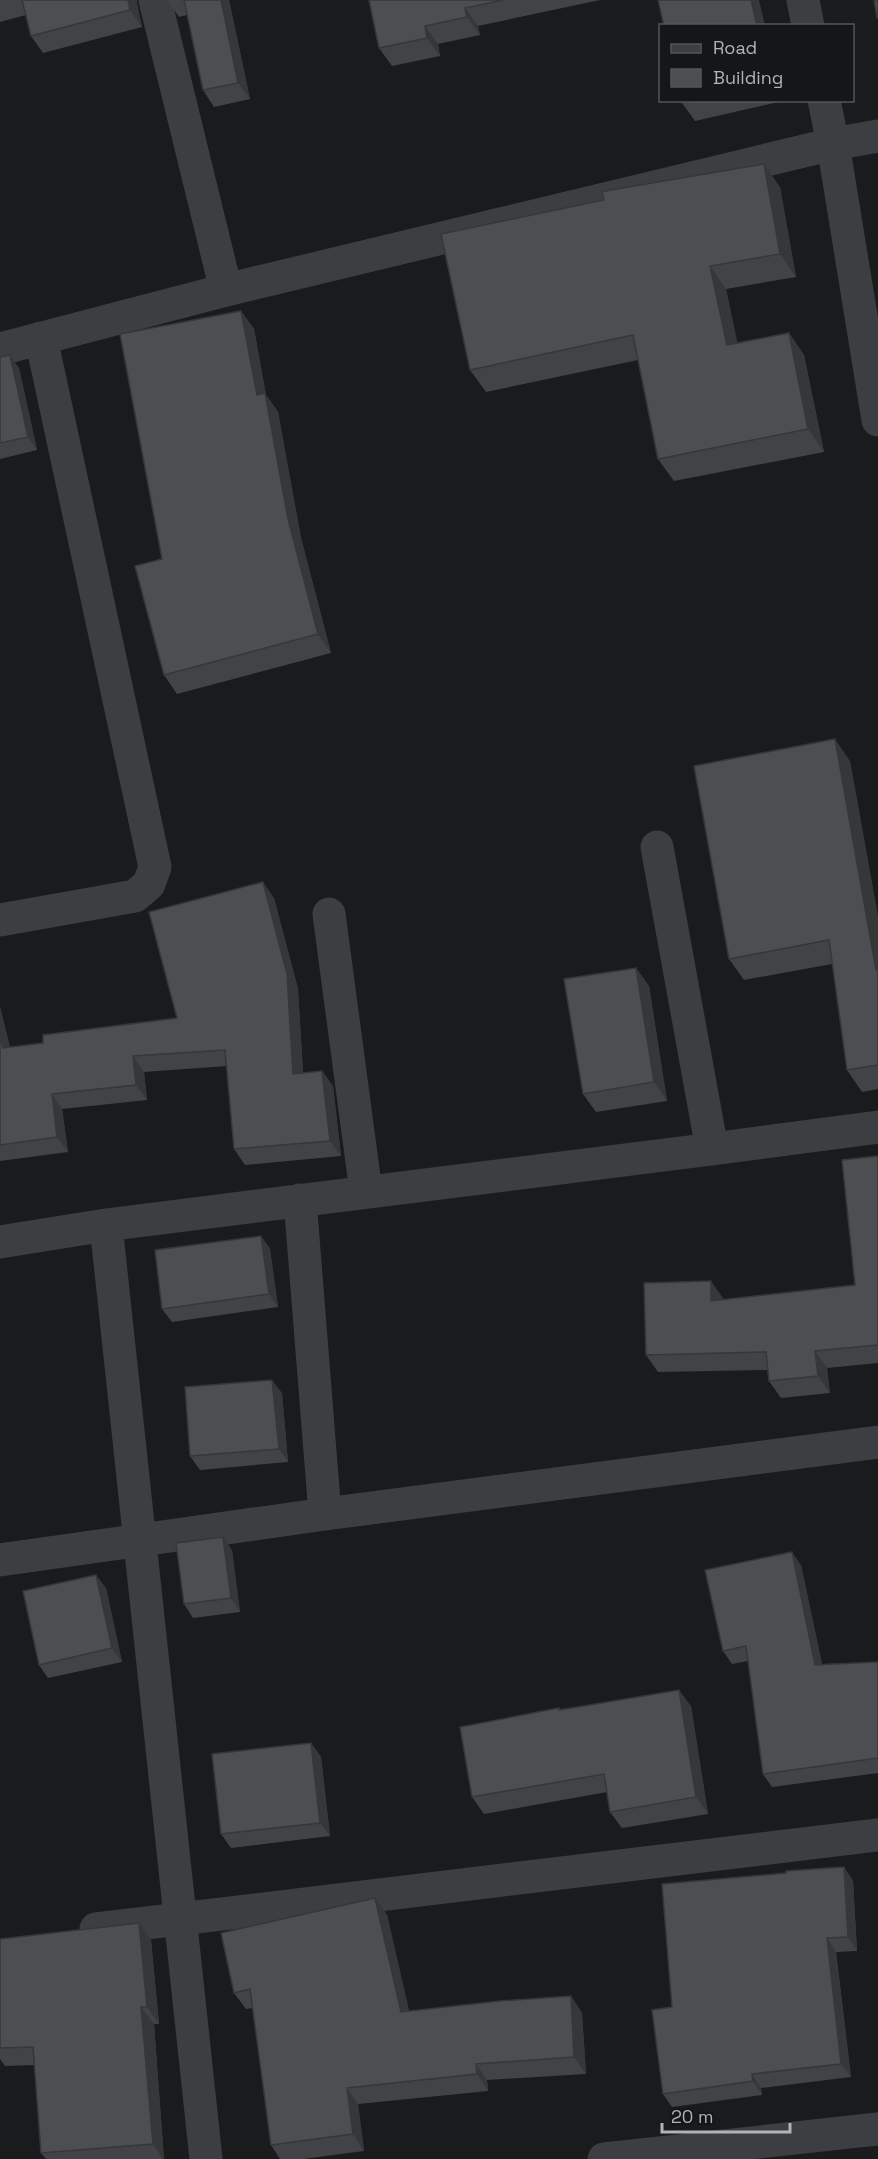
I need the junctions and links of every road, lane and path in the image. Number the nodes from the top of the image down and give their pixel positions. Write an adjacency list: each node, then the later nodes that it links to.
1 (154, 0): 7 (street)
2 (803, 0): 3 (street)
3 (808, 24)
4 (824, 102): 6 (street)
5 (878, 136): 6 (street)
6 (833, 144): 7 (street); 10 (street)
7 (226, 290): 8 (street)
8 (41, 338): 9 (street); 13 (street)
9 (0, 349)
10 (878, 420)
11 (657, 847): 15 (street)
12 (328, 914): 16 (street)
13 (0, 920)
14 (878, 1127): 15 (street)
15 (712, 1149): 16 (street)
16 (366, 1192): 17 (street)
17 (300, 1200): 18 (street); 21 (street)
18 (106, 1225): 19 (street); 22 (street)
19 (0, 1242)
20 (878, 1442): 21 (street)
21 (325, 1514): 22 (street)
22 (140, 1539): 23 (street); 25 (street)
23 (0, 1560)
24 (878, 1835): 25 (street)
25 (181, 1919): 26 (street); 28 (street)
26 (68, 1932)
27 (878, 2129): 29 (street)
28 (206, 2159)
29 (604, 2159)

